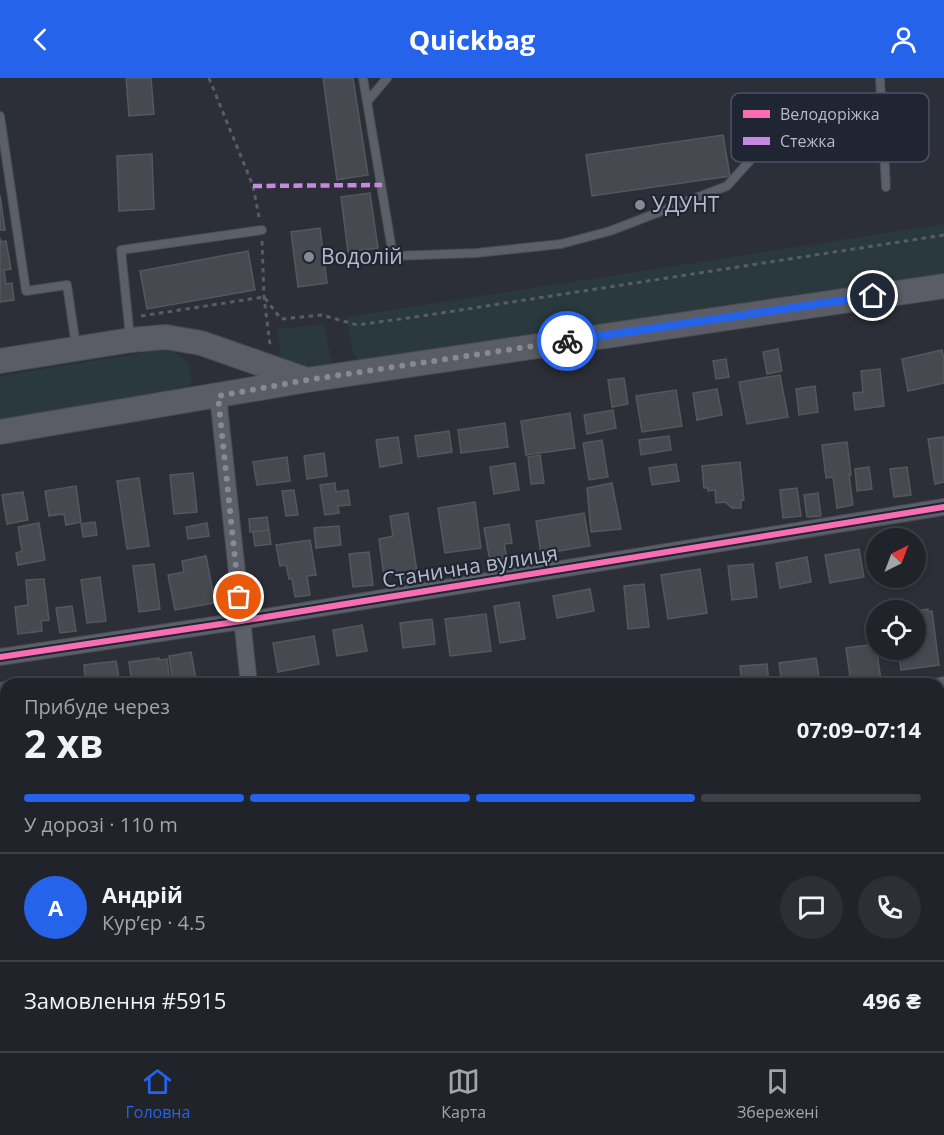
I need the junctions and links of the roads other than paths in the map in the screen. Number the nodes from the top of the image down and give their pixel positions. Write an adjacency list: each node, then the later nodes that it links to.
1 (363, 78): 5 (lane)
2 (387, 78): 5 (lane)
3 (880, 78): 4 (lane)
4 (881, 93)
5 (368, 102): 7 (lane)
6 (0, 116): 13 (lane)
7 (749, 162)
8 (885, 162): 9 (lane)
9 (886, 187)
10 (262, 230): 12 (lane)
11 (944, 285): 15 (main road)
12 (131, 340): 13 (main road); 15 (main road)
13 (76, 349): 14 (main road)
14 (0, 361)
15 (307, 380): 16 (main road)
16 (218, 396): 17 (main road); 19 (street)
17 (0, 432)
18 (944, 507): 19 (street, Станична вулиця)
19 (241, 621): 20 (street, Станична вулиця); 21 (street)
20 (0, 657)
21 (248, 678)

